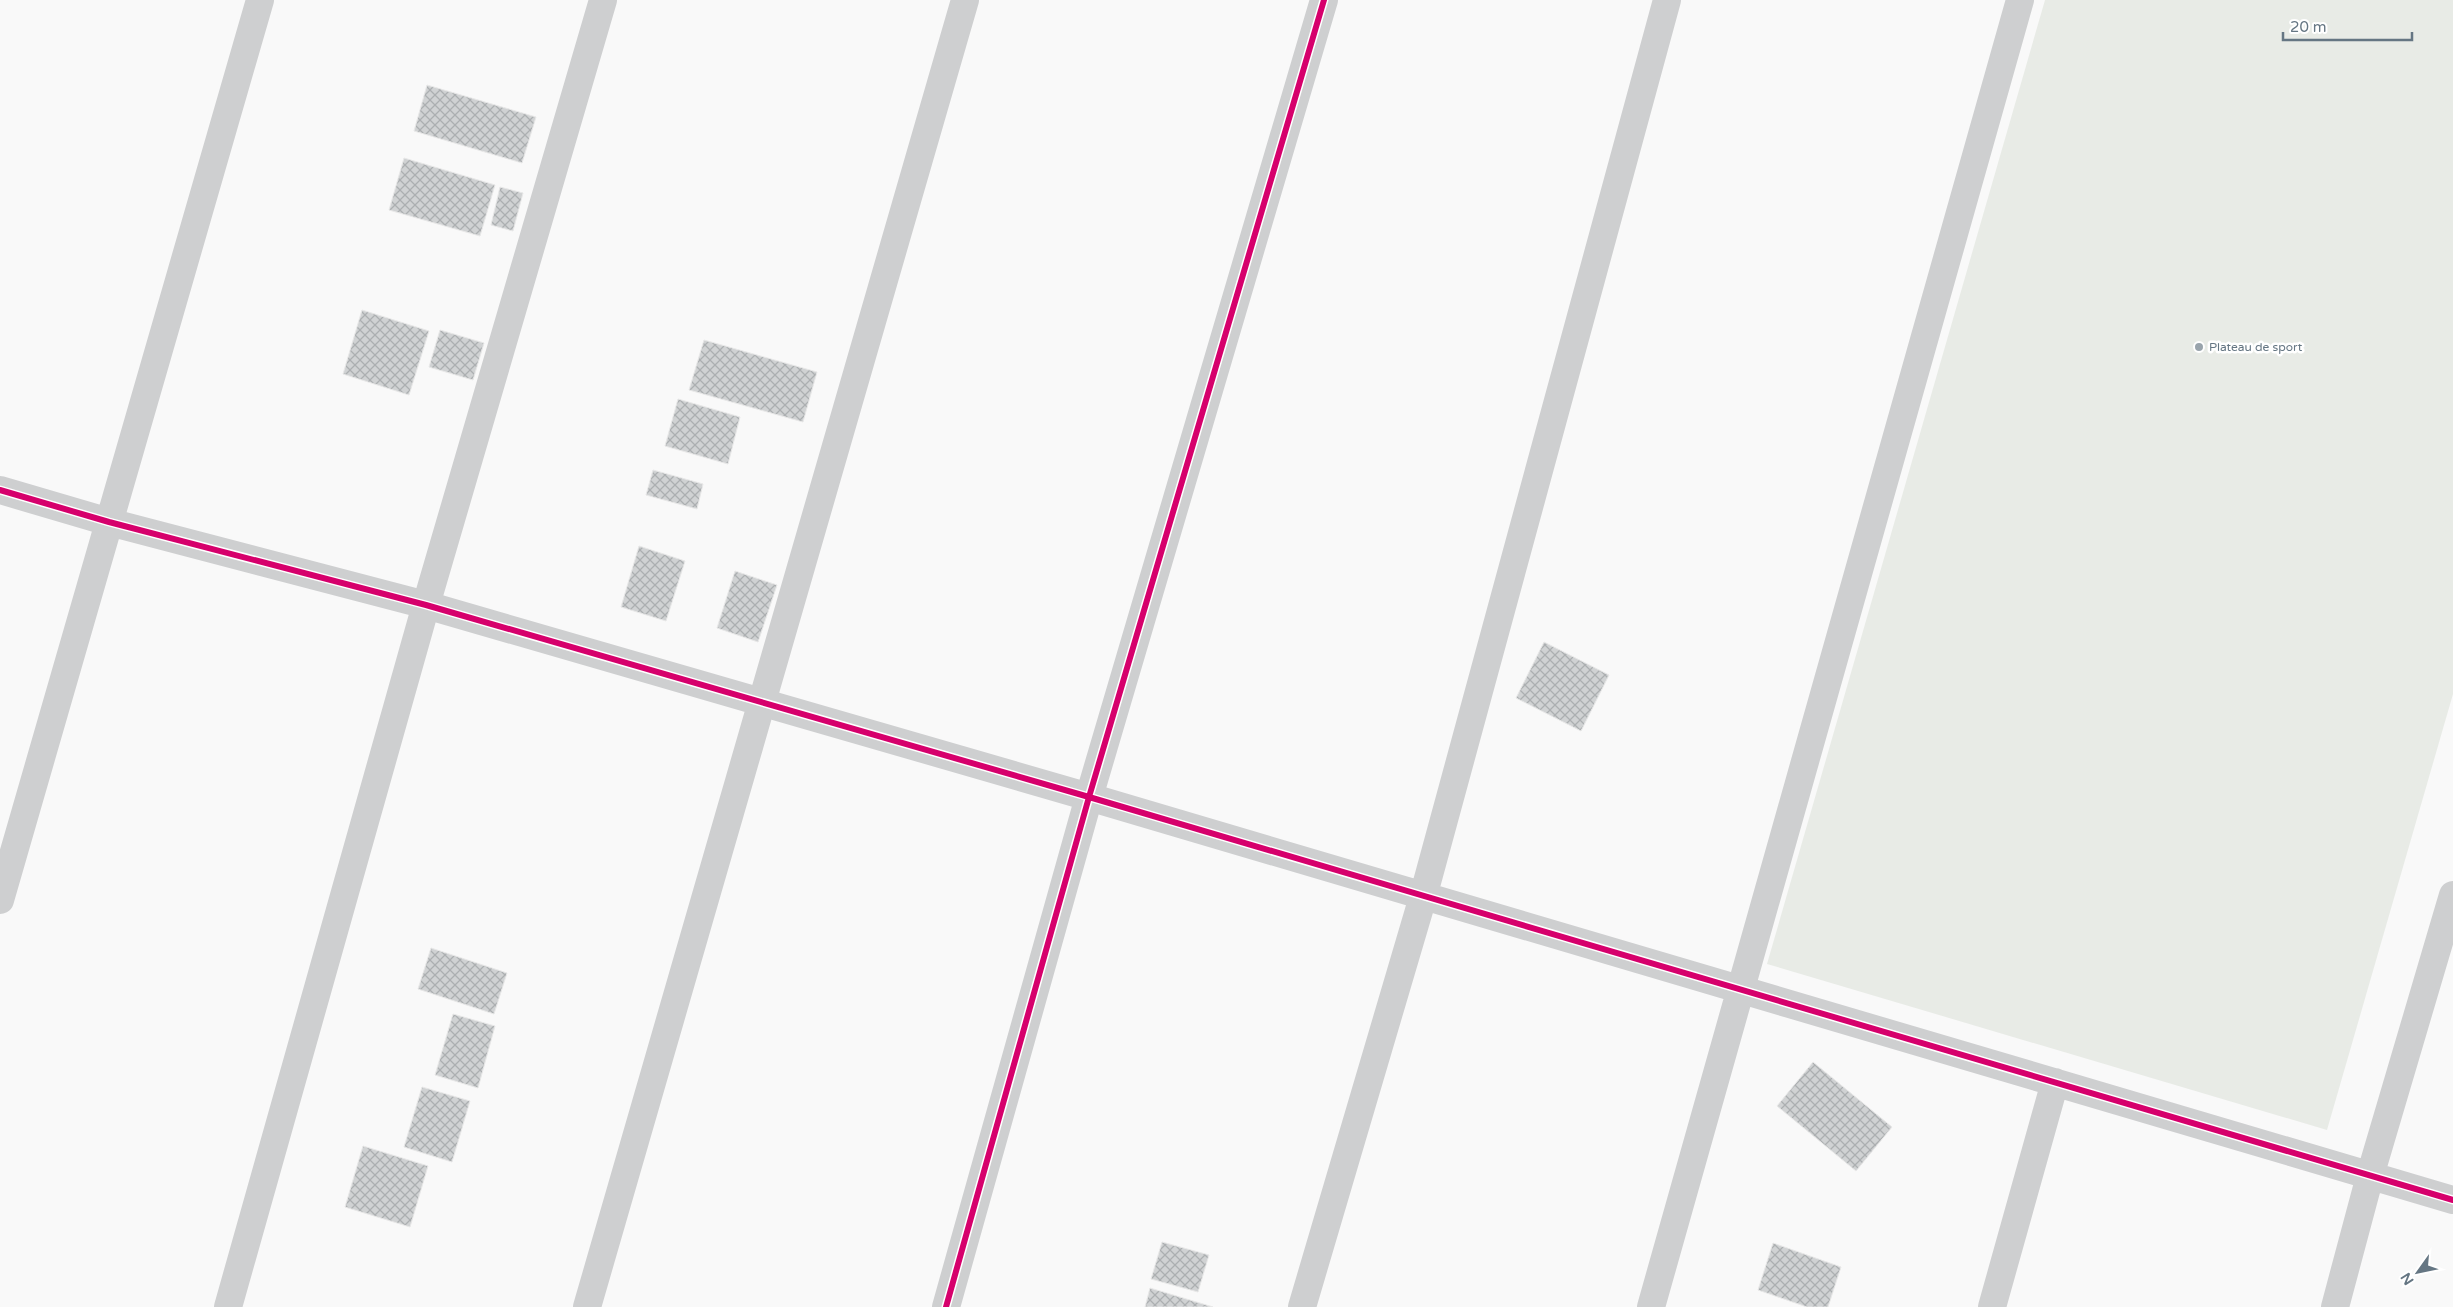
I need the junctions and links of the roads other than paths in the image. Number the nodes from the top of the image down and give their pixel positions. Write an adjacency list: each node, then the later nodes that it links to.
1 (260, 0): 8 (street)
2 (603, 0): 9 (street)
3 (965, 0): 10 (street)
4 (1324, 0): 11 (street)
5 (1667, 0): 13 (street)
6 (2020, 0): 15 (street)
7 (0, 490): 8 (street)
8 (109, 522): 9 (street); 14 (street)
9 (426, 605): 10 (street); 19 (street)
10 (761, 702): 11 (street); 20 (street)
11 (1089, 797): 13 (street); 21 (street)
12 (2453, 896): 17 (street)
13 (1422, 897): 15 (street); 22 (street)
14 (0, 900)
15 (1741, 989): 16 (street); 23 (street)
16 (2055, 1082): 17 (street); 24 (street)
17 (2370, 1176): 18 (street); 25 (street)
18 (2453, 1200)
19 (228, 1307)
20 (587, 1307)
21 (946, 1307)
22 (1302, 1307)
23 (1651, 1307)
24 (1992, 1307)
25 (2336, 1307)

